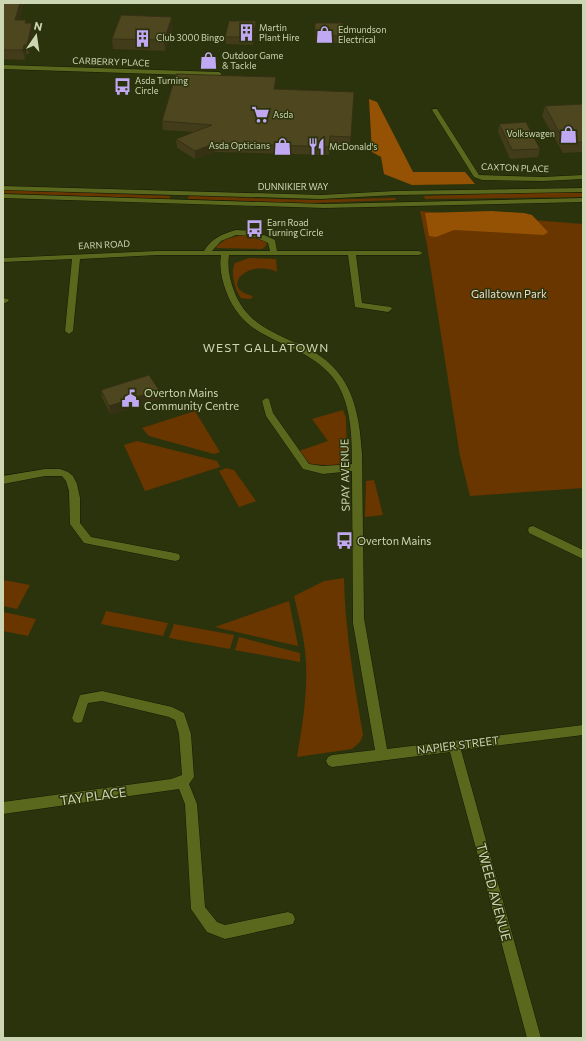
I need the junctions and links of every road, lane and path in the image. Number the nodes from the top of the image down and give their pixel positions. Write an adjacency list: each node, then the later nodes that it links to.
1 (3, 67): 2 (street, CARBERRY PLACE)
2 (218, 74)
3 (436, 110): 4 (street, CAXTON PLACE)
4 (583, 177)
5 (3, 188): 6 (street, DUNNIKIER WAY)
6 (583, 190)
7 (3, 196): 8 (street, DUNNIKIER WAY)
8 (583, 200)
9 (225, 253): 12 (street, EARN ROAD); 13 (street, EARN ROAD); 19 (street, SPAY AVENUE)
10 (352, 253): 11 (street, EARN ROAD); 13 (street, EARN ROAD); 16 (street)
11 (419, 253)
12 (206, 254): 13 (street); 14 (street, EARN ROAD)
13 (274, 254)
14 (76, 256): 15 (street, EARN ROAD); 17 (street)
15 (3, 260)
16 (388, 309)
17 (69, 331)
18 (266, 401): 19 (street)
19 (357, 467): 27 (street, SPAY AVENUE)
20 (3, 480): 23 (street)
21 (533, 530): 22 (street)
22 (583, 556)
23 (175, 557)
24 (78, 718): 29 (street)
25 (583, 730): 26 (street, NAPIER STREET)
26 (454, 746): 27 (street, NAPIER STREET); 32 (street, TWEED AVENUE)
27 (382, 754): 28 (street, NAPIER STREET)
28 (332, 761)
29 (182, 782): 30 (street, TAY PLACE); 31 (street)
30 (3, 808)
31 (288, 919)
32 (534, 1038)

